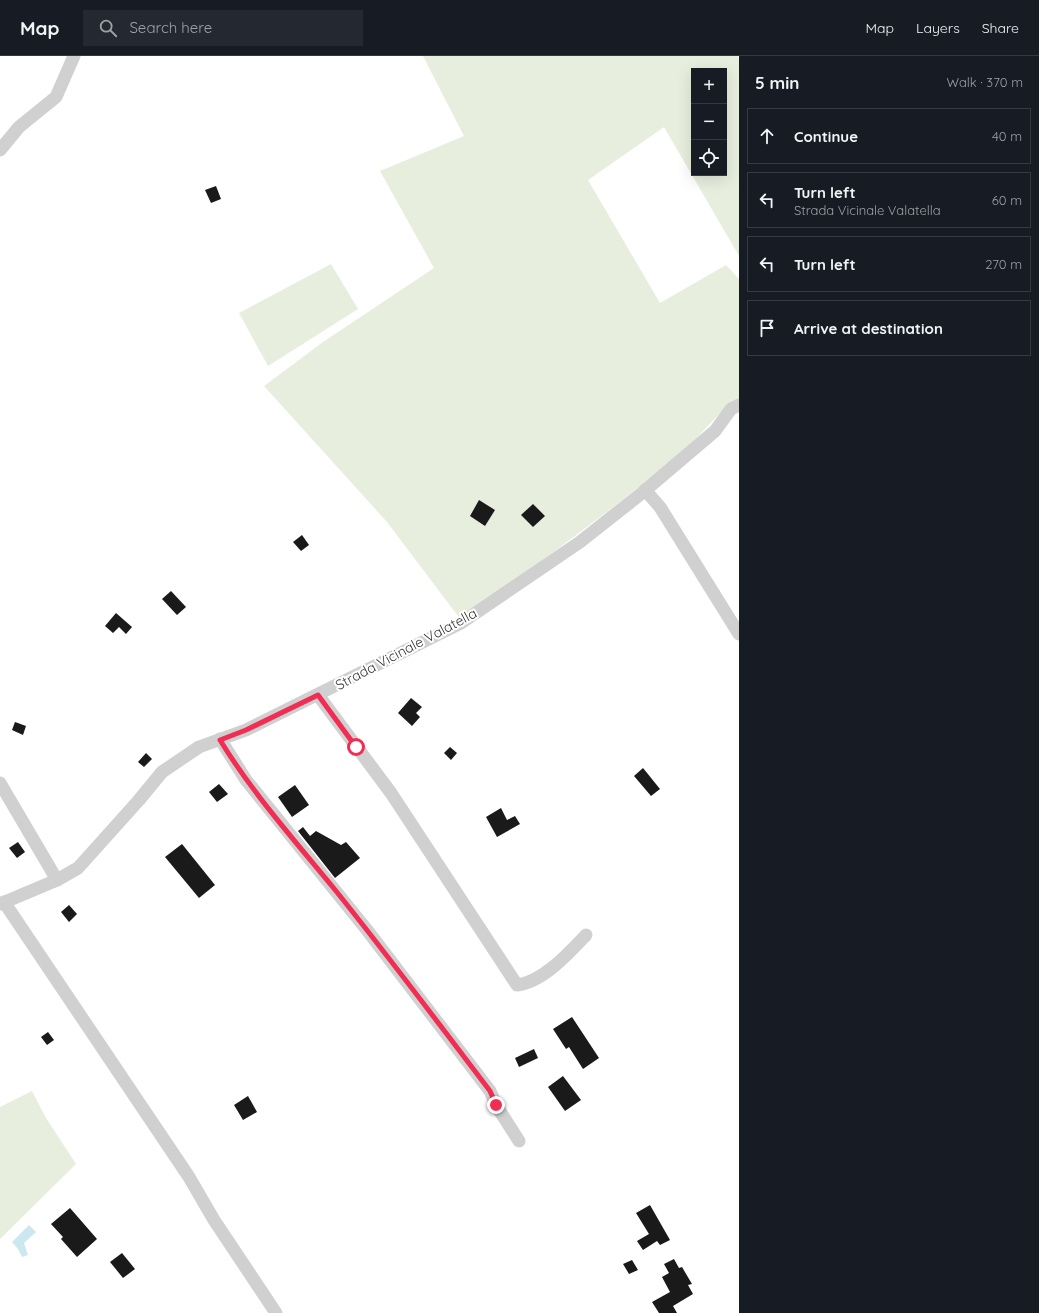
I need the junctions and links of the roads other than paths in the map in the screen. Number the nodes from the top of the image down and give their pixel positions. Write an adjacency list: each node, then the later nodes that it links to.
1 (74, 56): 2 (street)
2 (0, 150)
3 (739, 405): 4 (street, Strada Vicinale Valatella)
4 (645, 490): 5 (street); 6 (street, Strada Vicinale Valatella)
5 (739, 634)
6 (318, 695): 7 (street, Strada Vicinale Valatella); 11 (street)
7 (220, 740): 9 (street, Strada Vicinale Valatella); 12 (street)
8 (0, 783): 9 (street)
9 (57, 880): 10 (street, Strada Vicinale Valatella)
10 (2, 903): 13 (street)
11 (586, 935)
12 (519, 1141)
13 (276, 1313)

